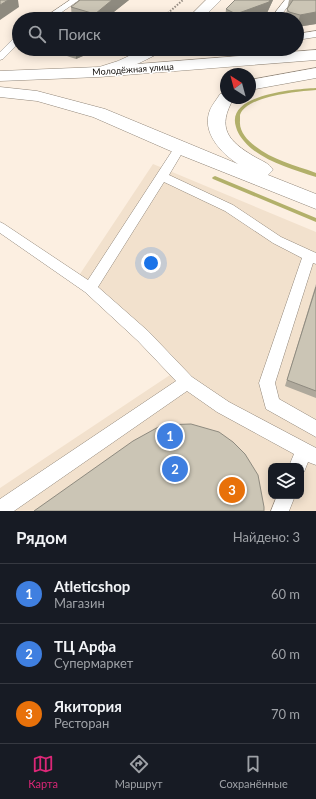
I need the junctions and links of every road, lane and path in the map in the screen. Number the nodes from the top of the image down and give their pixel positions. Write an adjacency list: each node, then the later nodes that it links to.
1 (183, 0): 6 (path)
2 (214, 0): 7 (main road)
3 (289, 0): 8 (lane)
4 (70, 1): 5 (lane)
5 (55, 12)
6 (169, 12)
7 (201, 12)
8 (278, 12)
9 (316, 34): 10 (lane)
10 (304, 35)
11 (12, 45): 19 (lane)
12 (316, 50): 13 (main road)
13 (304, 52)
14 (316, 55): 17 (main road)
15 (141, 56): 21 (main road)
16 (283, 56): 20 (main road)
17 (304, 56)
18 (304, 56): 20 (main road)
19 (0, 57)
20 (266, 59): 21 (main road, Молодёжная улица)
21 (99, 72): 24 (main road, Молодёжная улица)
22 (316, 72): 23 (main road); 26 (main road)
23 (256, 75)
24 (0, 76)
25 (220, 77): 27 (main road, Молодёжная улица)
26 (256, 83)
27 (0, 91): 29 (main road)
28 (222, 104): 31 (main road)
29 (180, 148): 30 (lane); 32 (main road)
30 (163, 177): 34 (lane); 35 (lane)
31 (316, 192)
32 (316, 202)
33 (0, 227): 35 (lane)
34 (312, 258): 37 (lane)
35 (90, 288): 36 (lane)
36 (187, 382): 38 (lane); 41 (lane)
37 (316, 429)
38 (310, 454): 39 (lane)
39 (301, 463)
40 (285, 499): 42 (lane)
41 (0, 510)
42 (280, 511)

